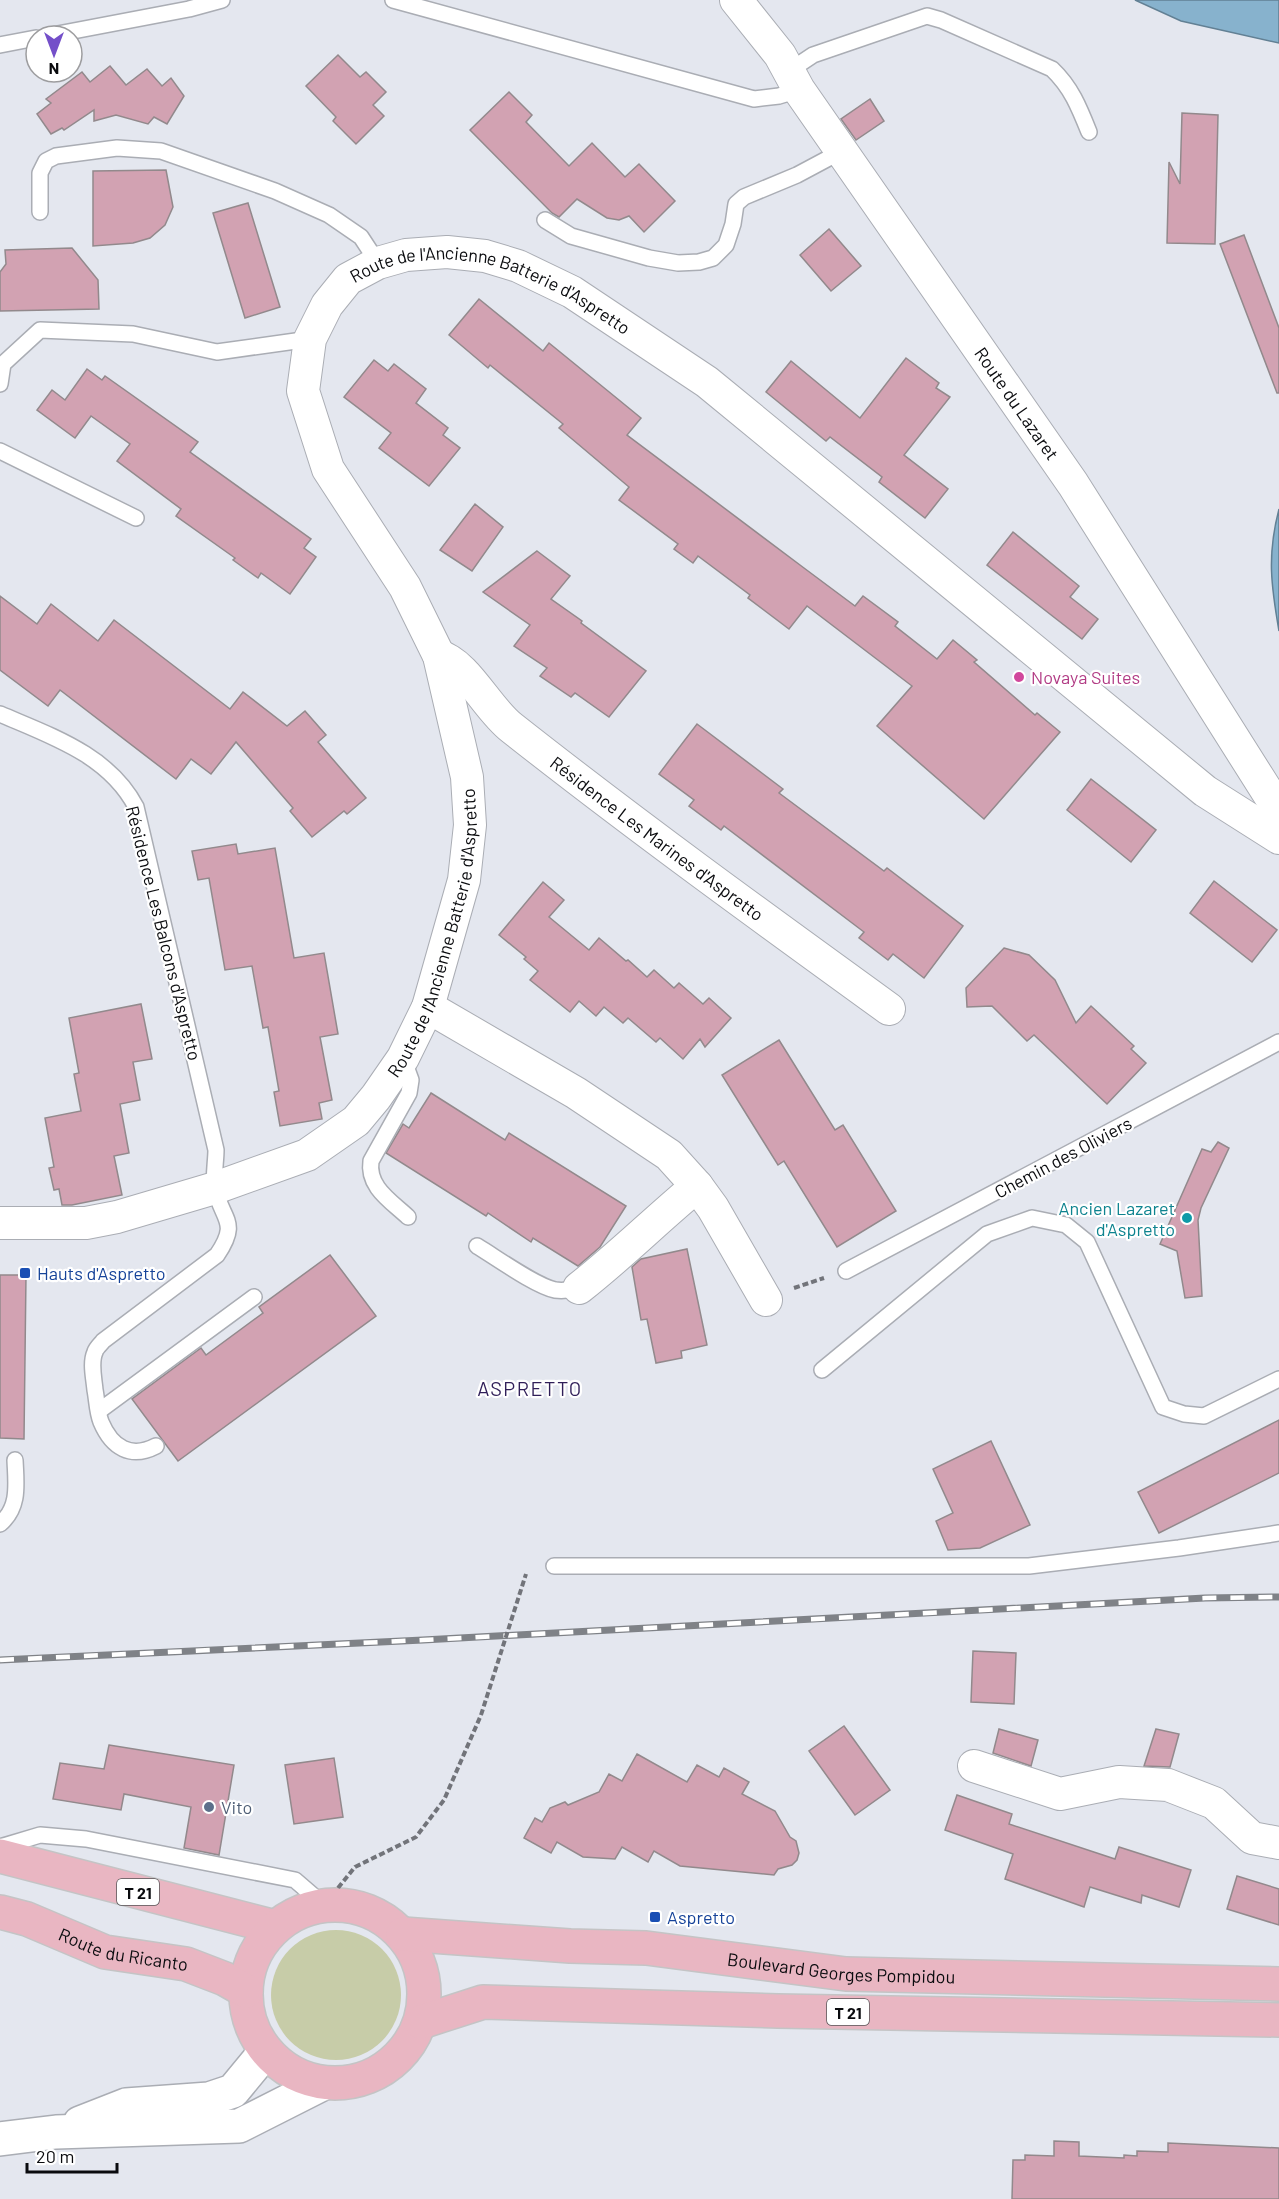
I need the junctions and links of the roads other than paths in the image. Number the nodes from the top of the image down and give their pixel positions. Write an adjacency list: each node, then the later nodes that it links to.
1 (222, 0): 4 (lane)
2 (393, 0): 7 (lane)
3 (736, 0): 7 (street, Route du Lazaret)
4 (84, 29)
5 (24, 40): 6 (lane)
6 (0, 45)
7 (794, 81): 8 (lane); 9 (street, Route du Lazaret)
8 (1089, 132)
9 (842, 151): 11 (lane); 19 (street, Route du Lazaret)
10 (40, 212): 12 (lane)
11 (545, 220)
12 (378, 263): 13 (street, Route de l'Ancienne Batterie d'Aspretto); 20 (street, Route de l'Ancienne Batterie d'Aspretto)
13 (310, 339): 14 (lane); 17 (street, Route de l'Ancienne Batterie d'Aspretto)
14 (0, 384)
15 (0, 452): 16 (lane)
16 (136, 518)
17 (439, 656): 21 (street, Route de l'Ancienne Batterie d'Aspretto); 22 (street, Résidence Les Marines d'Aspretto)
18 (0, 714): 26 (lane, Résidence Les Balcons d'Aspretto)
19 (1279, 819)
20 (1279, 838)
21 (428, 1007): 24 (street, Route de l'Ancienne Batterie d'Aspretto); 25 (street)
22 (889, 1009)
23 (1279, 1042): 30 (lane, Chemin des Oliviers)
24 (402, 1058): 26 (street, Route de l'Ancienne Batterie d'Aspretto); 27 (lane)
25 (698, 1186): 31 (street); 33 (street)
26 (215, 1188): 28 (street, Route de l'Ancienne Batterie d'Aspretto); 36 (lane)
27 (408, 1217)
28 (0, 1223)
29 (477, 1246): 31 (lane)
30 (846, 1271)
31 (579, 1288)
32 (254, 1297): 36 (lane)
33 (766, 1300)
34 (822, 1370): 35 (lane)
35 (1279, 1379)
36 (99, 1411): 37 (lane)
37 (156, 1446)
38 (15, 1460): 39 (lane)
39 (0, 1524)
40 (1279, 1533): 41 (lane)
41 (554, 1566)
42 (974, 1766): 43 (street)
43 (1279, 1843)
44 (0, 1847): 46 (lane)
45 (0, 1856): 48 (main road, T 21)
46 (324, 1905): 48 (main road); 49 (main road)
47 (0, 1912): 51 (main road, Route du Ricanto)
48 (275, 1927): 51 (main road)
49 (402, 1934): 50 (main road, Boulevard Georges Pompidou / T 21); 53 (main road)
50 (1279, 1984)
51 (246, 1991): 54 (main road)
52 (1279, 2020): 53 (main road, T 21)
53 (420, 2022): 55 (main road)
54 (266, 2051): 55 (main road); 56 (main road)
55 (324, 2083): 56 (main road)
56 (56, 2132): 57 (main road)
57 (0, 2139)

